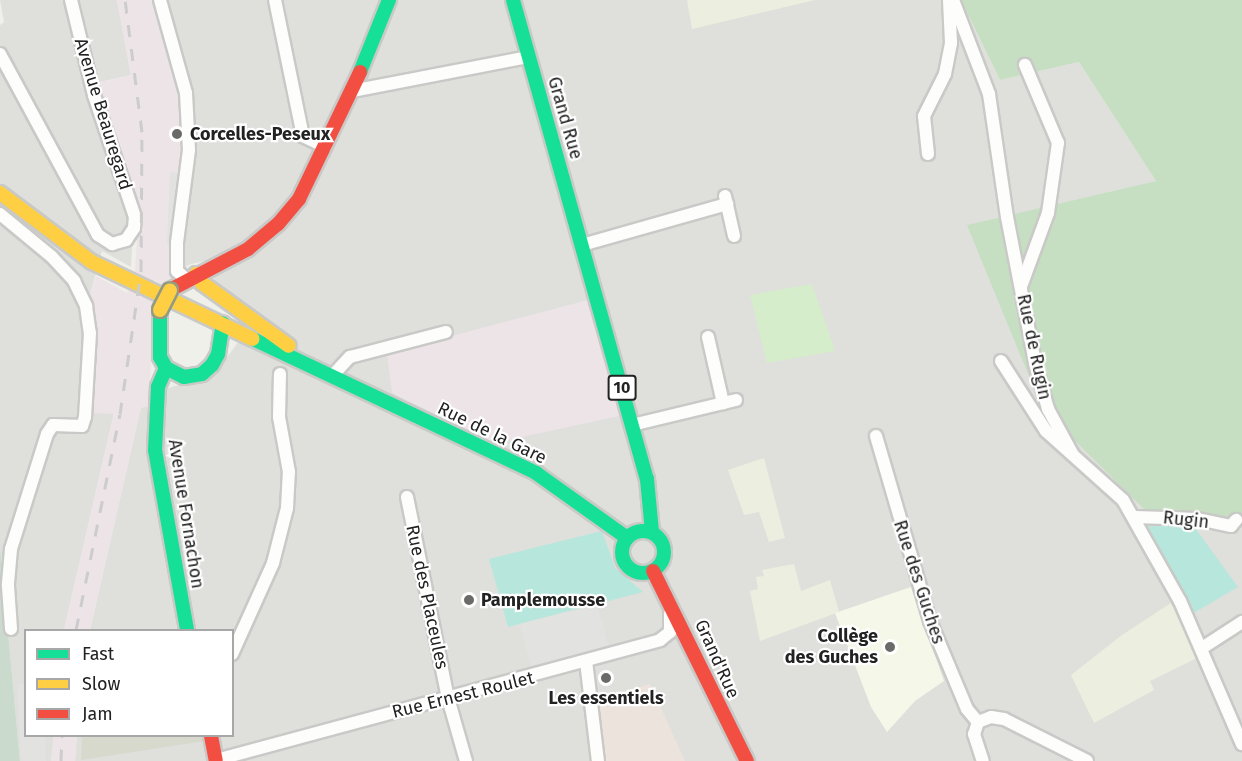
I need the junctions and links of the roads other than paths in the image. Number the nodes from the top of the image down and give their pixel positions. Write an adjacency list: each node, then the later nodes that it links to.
1 (71, 0): 7 (street, Avenue Beauregard)
2 (160, 0): 19 (street)
3 (275, 0): 11 (street)
4 (389, 0): 10 (main road)
5 (513, 0): 8 (main road, Grand Rue / 10)
6 (951, 0): 12 (street); 20 (street)
7 (0, 54)
8 (529, 57): 10 (street); 17 (main road, Grand Rue / 10)
9 (1025, 65): 20 (street, Rue de Rugin)
10 (352, 90): 11 (main road)
11 (326, 147): 19 (main road)
12 (928, 154)
13 (0, 194): 16 (main road, Rue de la Gare)
14 (0, 214): 18 (street)
15 (734, 236): 17 (street)
16 (65, 245): 18 (street); 21 (main road, Rue de la Gare)
17 (582, 245): 30 (main road, 10)
18 (52, 257): 41 (street)
19 (191, 276): 25 (main road, bridge); 27 (main road, Rue de la Gare)
20 (1021, 285): 32 (street, Rue de Rugin)
21 (223, 323): 25 (main road); 27 (main road, Rue de la Gare)
22 (446, 332): 27 (street)
23 (708, 336): 29 (street)
24 (1000, 361): 32 (street, Rue de Rugin)
25 (166, 368): 42 (main road, Avenue Fornachon)
26 (280, 375): 44 (street)
27 (333, 375): 37 (main road, Rue de la Gare)
28 (736, 400): 29 (street)
29 (723, 403): 30 (street)
30 (632, 425): 36 (main road, 10)
31 (876, 436): 47 (street, Rue des Guches)
32 (1073, 455): 34 (street, Rue de Rugin)
33 (407, 497): 46 (street, Rue des Placeules)
34 (1134, 517): 35 (street, Rugin); 43 (street, Rue de Rugin)
35 (1236, 520)
36 (652, 532): 37 (main road); 38 (main road)
37 (627, 538): 38 (main road)
38 (653, 571): 39 (main road, Grand'Rue)
39 (667, 596): 45 (street, Rue Ernest Roulet); 53 (main road, Grand'Rue)
40 (1242, 622): 43 (street)
41 (11, 629)
42 (187, 629)
43 (1202, 648): 49 (street, Rue de Rugin)
44 (234, 650)
45 (586, 661): 46 (street, Rue Ernest Roulet); 52 (street)
46 (448, 698): 50 (street, Rue Ernest Roulet); 51 (street, Rue des Placeules)
47 (978, 722): 54 (street); 55 (street)
48 (211, 737): 50 (main road)
49 (1242, 744)
50 (216, 761)
51 (466, 761)
52 (598, 761)
53 (747, 761)
54 (983, 761)
55 (1087, 761)

